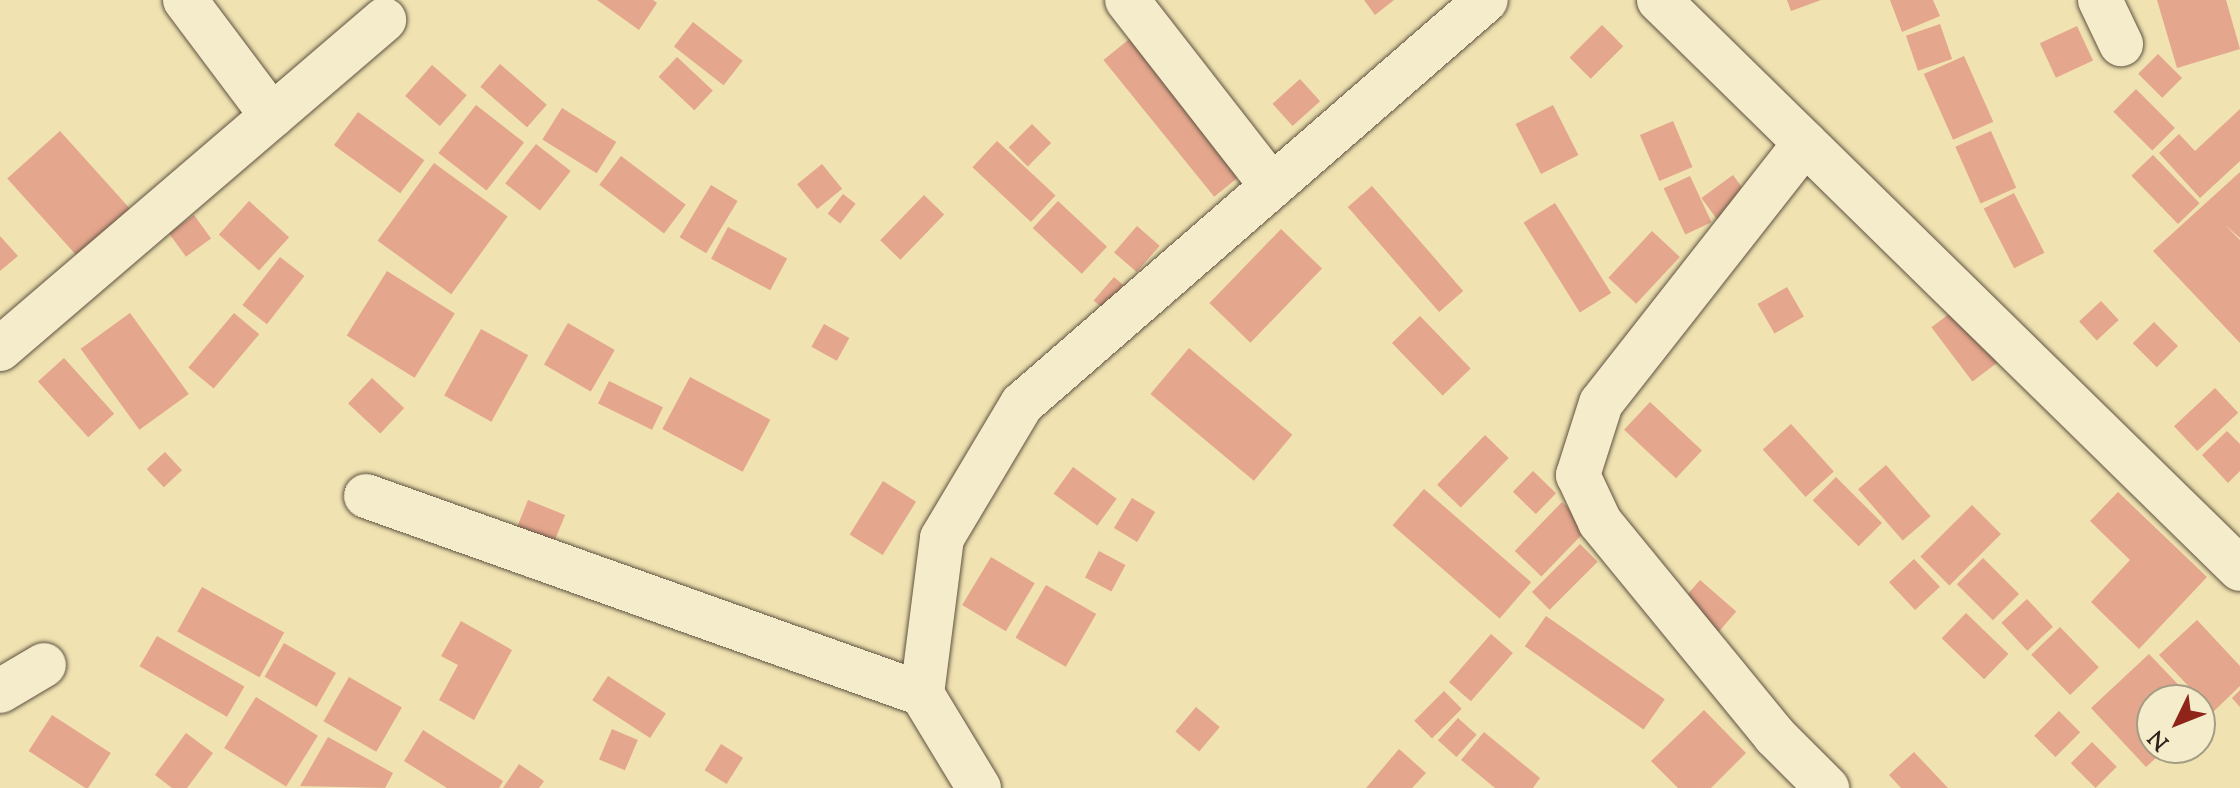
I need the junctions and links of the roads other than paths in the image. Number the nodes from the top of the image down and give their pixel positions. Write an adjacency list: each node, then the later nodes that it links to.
1 (185, 0): 8 (street)
2 (1127, 0): 10 (street)
3 (1486, 0): 10 (street)
4 (1659, 0): 9 (street)
5 (2100, 0): 7 (street)
6 (384, 20): 8 (street)
7 (2121, 44)
8 (272, 116): 11 (street)
9 (1805, 143): 13 (street); 18 (street)
10 (1272, 186): 16 (street)
11 (0, 349)
12 (366, 496): 16 (street)
13 (2240, 569)
14 (44, 665): 15 (street)
15 (0, 691)
16 (922, 694): 17 (street)
17 (979, 788)
18 (1827, 788)

